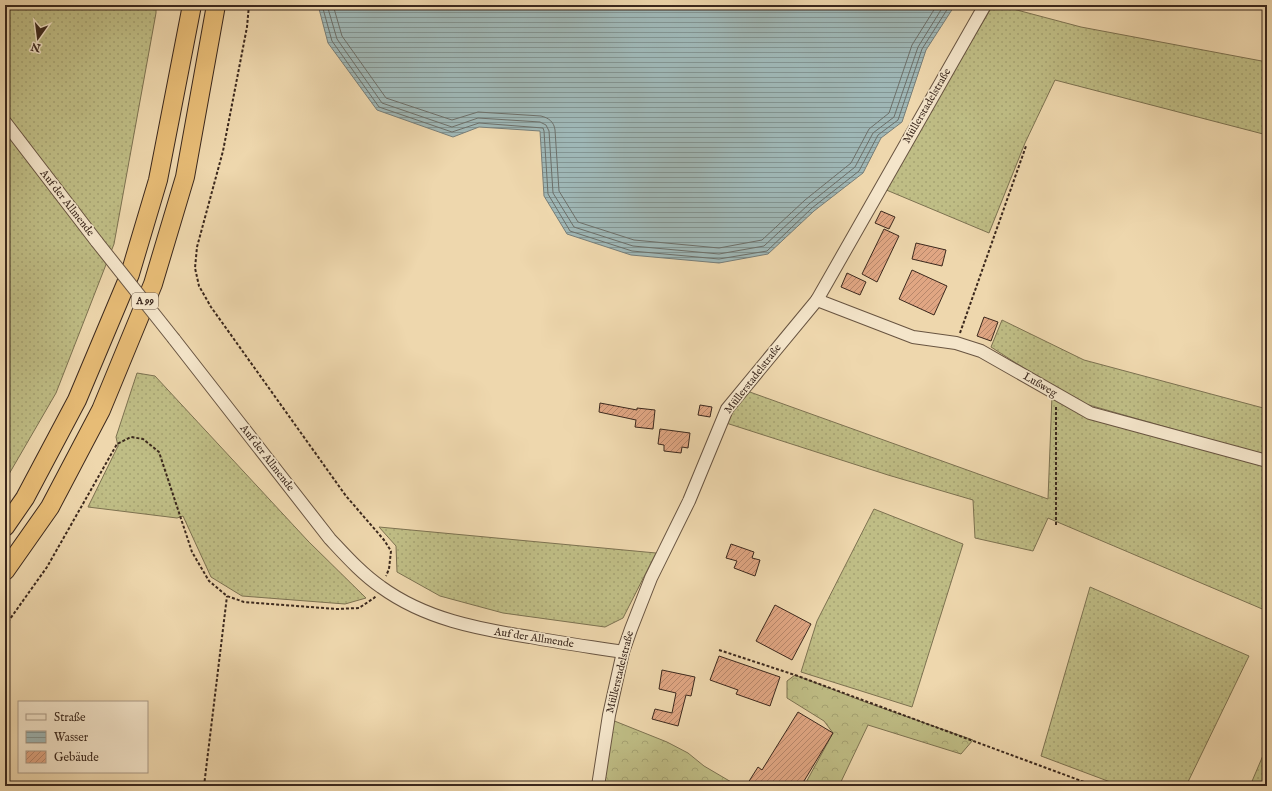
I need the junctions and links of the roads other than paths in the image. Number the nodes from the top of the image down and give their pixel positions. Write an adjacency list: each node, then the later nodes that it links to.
1 (192, 5): 7 (highway, A 99)
2 (216, 5): 8 (highway, A 99)
3 (985, 5): 5 (street, Müllerstadelstraße)
4 (5, 122): 9 (street, Auf der Allmende, bridge)
5 (817, 300): 6 (street, Lußweg); 9 (street, Müllerstadelstraße)
6 (1267, 461)
7 (5, 527)
8 (5, 571)
9 (623, 652): 10 (street, Müllerstadelstraße)
10 (598, 786)

